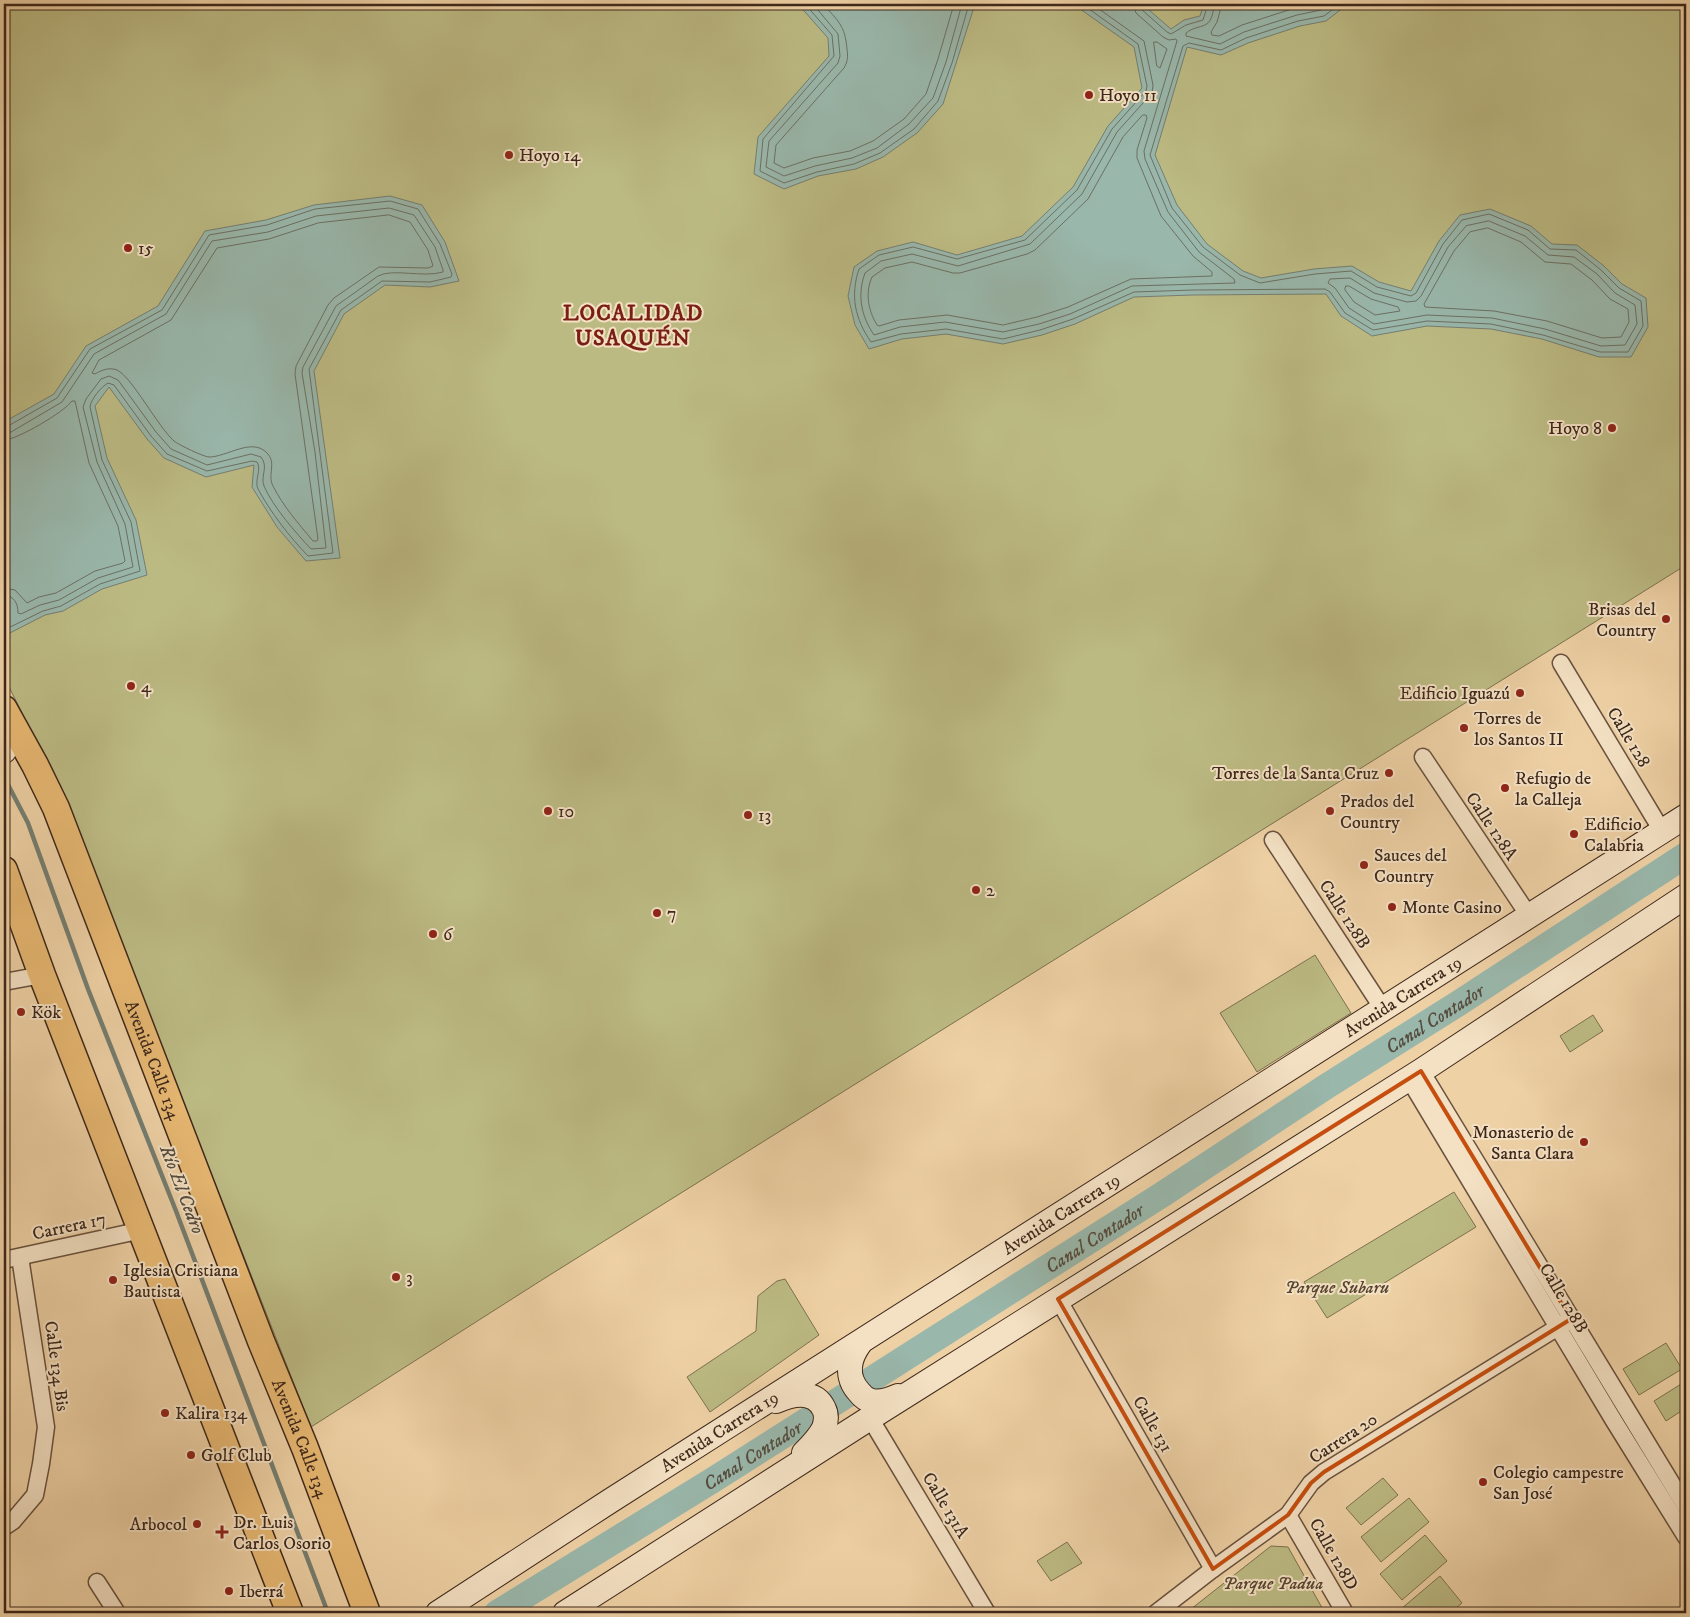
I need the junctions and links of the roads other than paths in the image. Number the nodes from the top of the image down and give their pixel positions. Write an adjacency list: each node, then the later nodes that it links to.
1 (1561, 663): 5 (street, Calle 128)
2 (8, 730): 32 (main road, Avenida Calle 134)
3 (1423, 757): 9 (street, Calle 128A)
4 (1686, 816): 5 (main road, Avenida Carrera 19)
5 (1662, 831): 9 (main road, Avenida Carrera 19)
6 (1273, 840): 12 (street, Calle 128B)
7 (4, 870): 10 (main road)
8 (1686, 896): 13 (main road)
9 (1529, 916): 12 (main road, Avenida Carrera 19)
10 (42, 975): 11 (street); 14 (main road)
11 (4, 982)
12 (1383, 1009): 19 (main road, Avenida Carrera 19)
13 (1415, 1075): 17 (main road); 18 (street, Calle 128B)
14 (142, 1230): 15 (street, Carrera 17); 31 (main road)
15 (20, 1257): 16 (street, Carrera 17); 25 (street, Calle 134 Bis)
16 (4, 1260)
17 (1058, 1299): 20 (main road); 27 (street, Calle 131)
18 (1565, 1323): 23 (street, Calle 128B); 24 (street, Carrera 20)
19 (855, 1352): 20 (main road); 21 (main road, Avenida Carrera 19)
20 (870, 1409): 22 (main road); 34 (street, Calle 131A)
21 (745, 1416): 22 (main road); 33 (main road, Avenida Carrera 19)
22 (788, 1471): 29 (main road)
23 (1682, 1507): 26 (street, Calle 128B)
24 (1288, 1515): 27 (street, Carrera 20); 36 (street, Calle 128D)
25 (4, 1527)
26 (1684, 1529)
27 (1212, 1569): 35 (street, Carrera 20)
28 (97, 1582): 30 (street)
29 (578, 1610)
30 (117, 1613)
31 (290, 1613)
32 (367, 1613)
33 (438, 1613)
34 (988, 1613)
35 (1156, 1613)
36 (1345, 1613)

